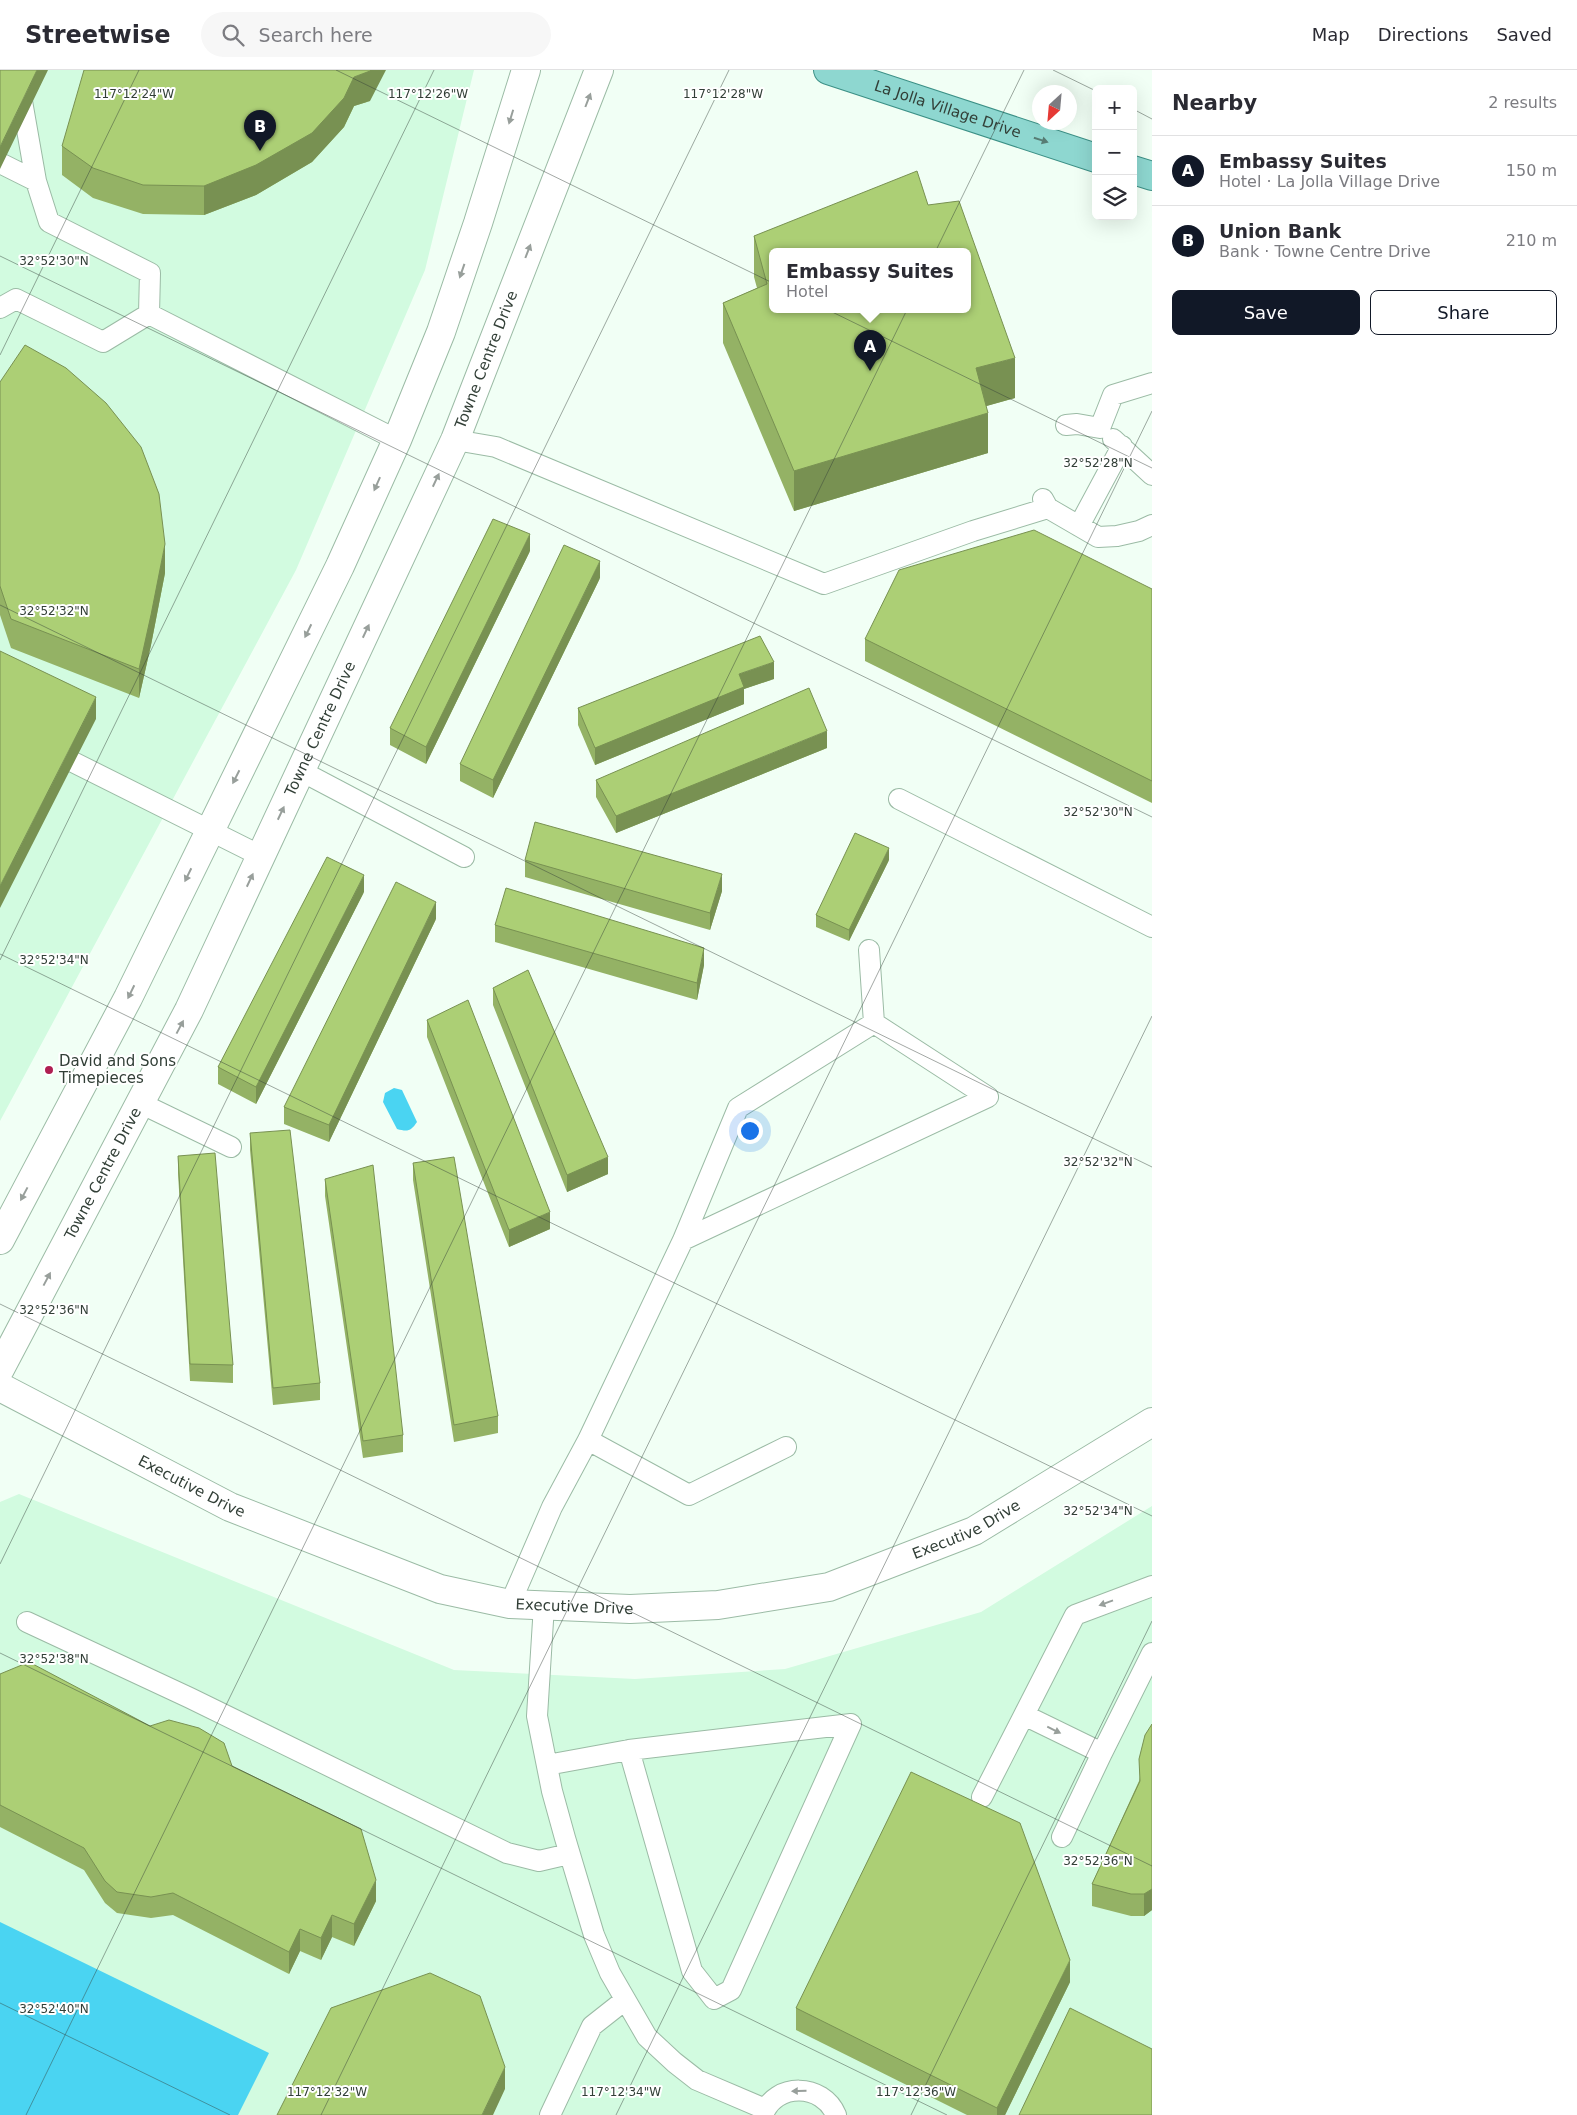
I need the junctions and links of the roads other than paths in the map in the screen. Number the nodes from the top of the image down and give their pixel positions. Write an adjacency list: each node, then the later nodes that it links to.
1 (526, 70): 16 (main road, one-way to 16)
2 (599, 70): 17 (main road, Towne Centre Drive, one-way to 2)
3 (828, 70): 6 (main road, La Jolla Village Drive, one-way to 6)
4 (0, 74): 5 (lane)
5 (22, 77): 10 (lane)
6 (1092, 157)
7 (0, 163): 10 (lane)
8 (1137, 171): 9 (main road)
9 (1152, 176)
10 (36, 181): 12 (lane)
11 (0, 308): 12 (lane)
12 (149, 314): 16 (lane)
13 (1152, 383): 15 (lane)
14 (1066, 425): 15 (lane)
15 (1100, 428): 18 (lane)
16 (397, 440): 25 (main road, one-way to 25)
17 (455, 440): 21 (lane); 23 (main road, Towne Centre Drive, one-way to 17)
18 (1122, 446): 19 (lane); 21 (lane)
19 (1152, 475)
20 (1152, 525): 21 (lane)
21 (1079, 526)
22 (35, 743): 25 (lane)
23 (301, 771): 26 (main road, Towne Centre Drive, one-way to 23); 27 (lane)
24 (900, 799): 28 (lane)
25 (209, 831): 26 (lane); 33 (main road, one-way to 33)
26 (261, 856): 31 (main road, Towne Centre Drive, one-way to 26)
27 (464, 857)
28 (1152, 927)
29 (868, 950): 30 (lane)
30 (874, 1023): 34 (lane); 34 (lane)
31 (140, 1103): 32 (lane); 35 (main road, Towne Centre Drive, one-way to 31)
32 (231, 1148)
33 (0, 1240)
34 (683, 1240): 38 (lane)
35 (0, 1369)
36 (0, 1387): 41 (main road, Executive Drive)
37 (1152, 1422): 42 (main road, Executive Drive)
38 (588, 1440): 39 (lane); 41 (lane)
39 (786, 1447)
40 (1152, 1586): 45 (lane, one-way to 45)
41 (510, 1604): 42 (main road, Executive Drive)
42 (544, 1605): 48 (lane)
43 (27, 1622): 51 (lane)
44 (1152, 1653): 47 (lane)
45 (1024, 1715): 47 (lane, one-way to 47); 49 (lane)
46 (629, 1750): 46 (lane); 48 (lane)
47 (1102, 1753): 50 (lane)
48 (546, 1765): 51 (lane)
49 (982, 1797)
50 (1062, 1837)
51 (569, 1854): 52 (lane)
52 (625, 2000): 53 (lane); 54 (lane)
53 (764, 2112): 55 (lane, one-way to 53)
54 (550, 2115)
55 (836, 2115)

